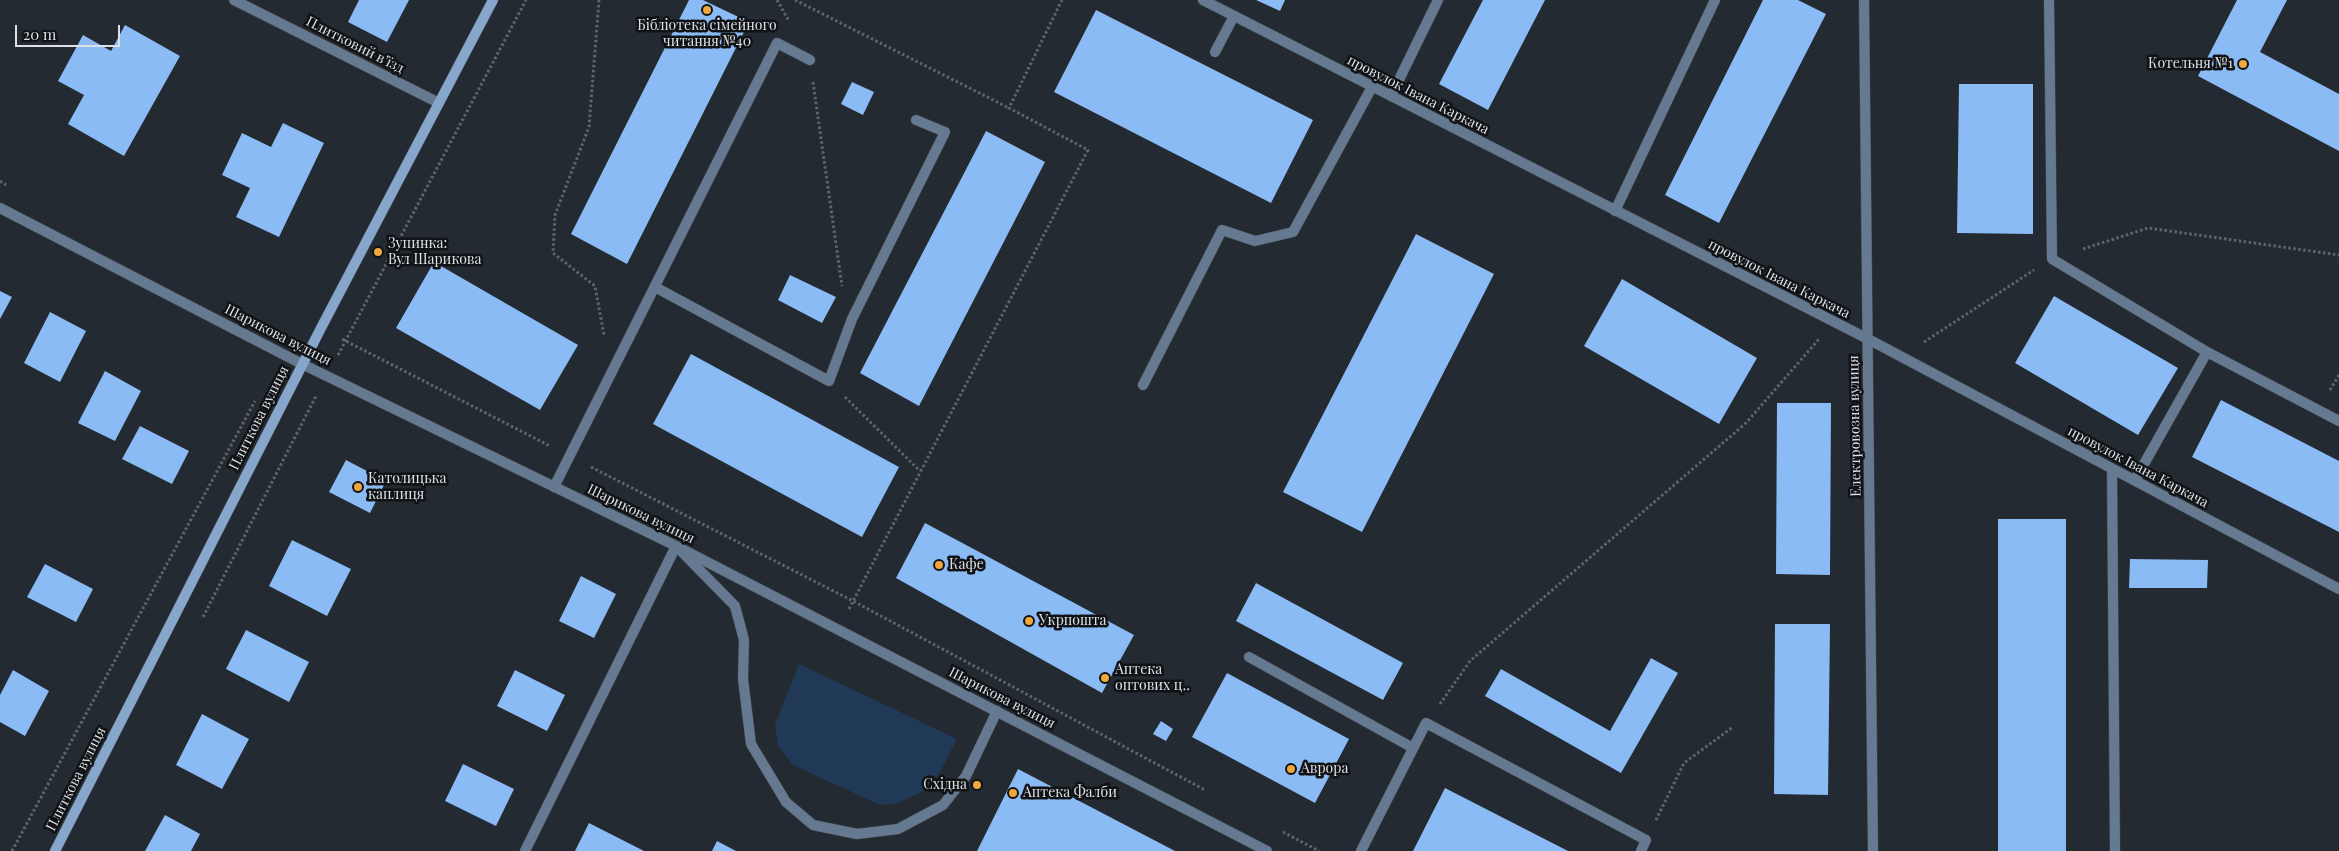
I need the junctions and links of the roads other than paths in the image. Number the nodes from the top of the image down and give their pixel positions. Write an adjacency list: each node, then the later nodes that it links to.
1 (234, 0): 13 (street, Плитковий в’їзд)
2 (492, 0): 13 (street, Плиткова вулиця)
3 (1203, 0): 8 (street, провулок Івана Каркача)
4 (1438, 0): 12 (street)
5 (1715, 0): 16 (street)
6 (1864, 0): 18 (street, Електровозна вулиця)
7 (2049, 0): 19 (street)
8 (1234, 16): 9 (street); 11 (street, провулок Івана Каркача)
9 (1214, 52)
10 (810, 60): 17 (street)
11 (1372, 86): 12 (street, провулок Івана Каркача); 21 (street)
12 (1391, 96): 16 (street, провулок Івана Каркача)
13 (438, 102): 20 (street, Плиткова вулиця)
14 (916, 120): 17 (street)
15 (0, 208): 20 (street, Шарикова вулиця)
16 (1615, 211): 18 (street, провулок Івана Каркача)
17 (655, 287): 25 (street)
18 (1868, 339): 23 (street, провулок Івана Каркача); 36 (street, Електровозна вулиця)
19 (2207, 352): 22 (street); 24 (street)
20 (302, 364): 25 (street, Шарикова вулиця); 31 (street, Плиткова вулиця)
21 (1144, 385)
22 (2339, 421)
23 (2112, 469): 24 (street, провулок Івана Каркача); 37 (street)
24 (2135, 480): 27 (street, провулок Івана Каркача)
25 (554, 487): 26 (street, Шарикова вулиця)
26 (676, 546): 29 (street, Шарикова вулиця); 29 (street); 32 (street)
27 (2339, 589)
28 (1249, 657): 30 (street)
29 (997, 711): 33 (street, Шарикова вулиця)
30 (1413, 748): 34 (street); 35 (street)
31 (55, 851)
32 (525, 851)
33 (1267, 851)
34 (1362, 851)
35 (1641, 851)
36 (1873, 851)
37 (2115, 851)

